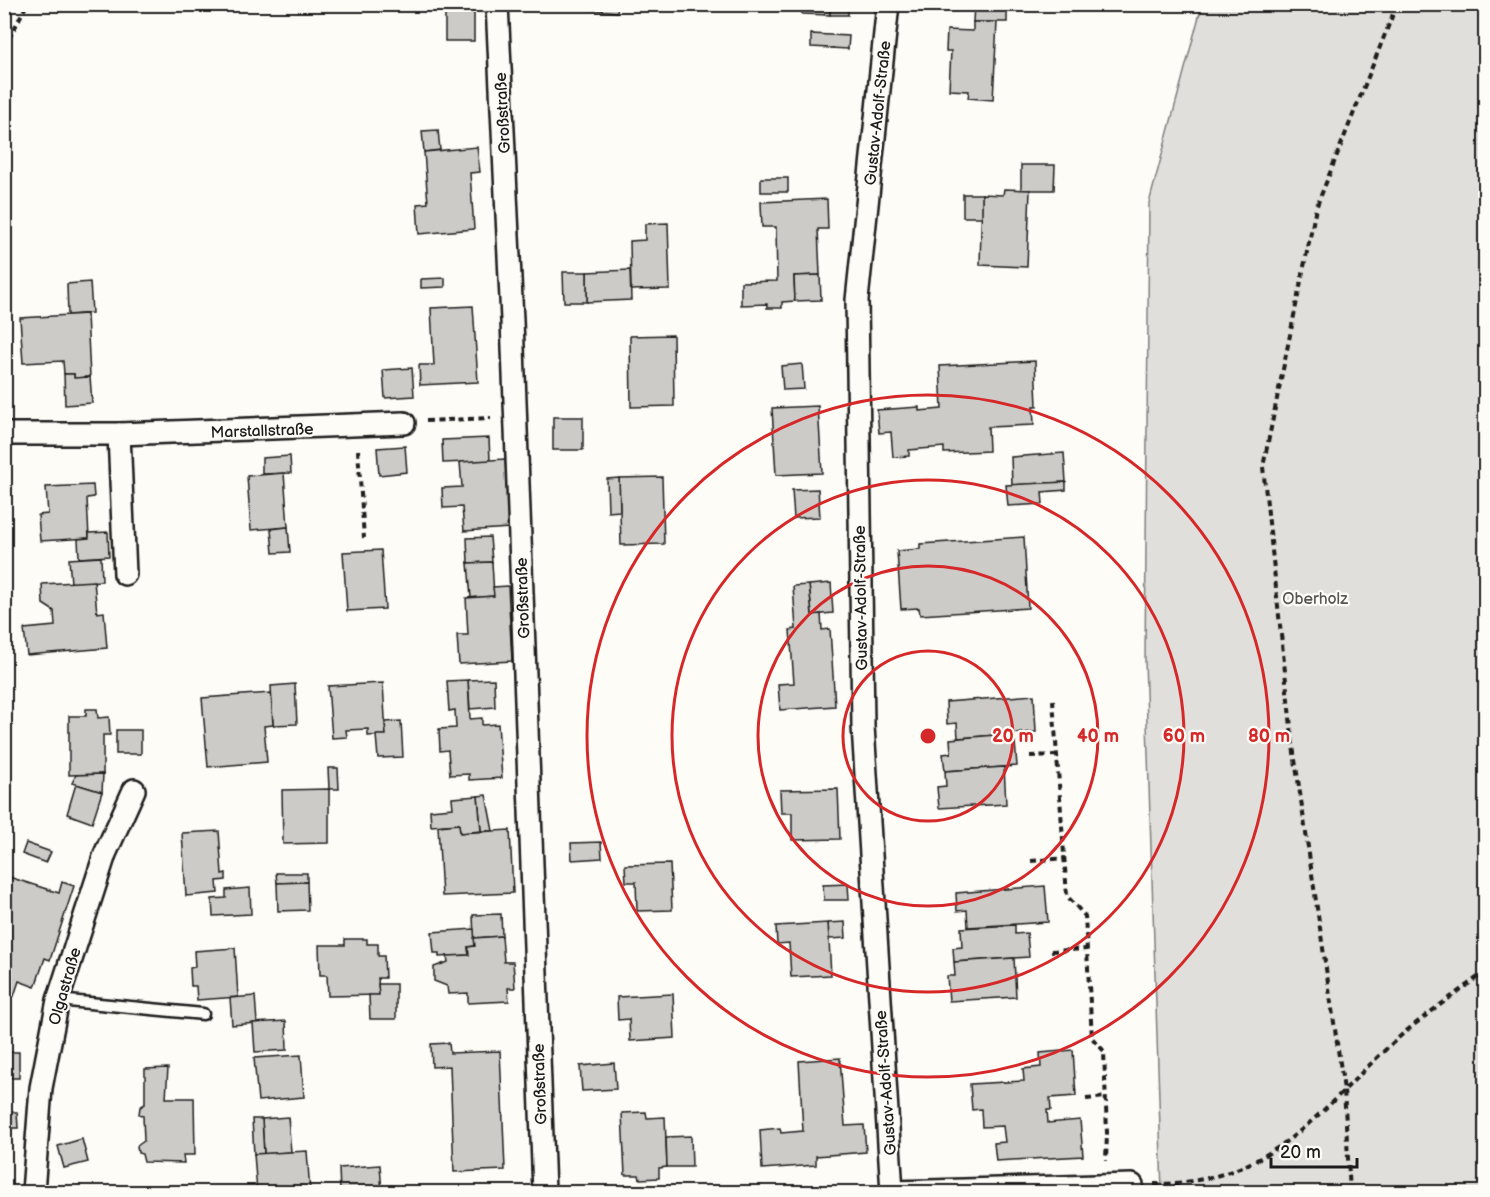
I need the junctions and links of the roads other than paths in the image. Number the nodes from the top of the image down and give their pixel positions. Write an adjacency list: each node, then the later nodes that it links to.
1 (497, 4): 12 (street, Großstraße)
2 (888, 4): 13 (street, Gustav-Adolf-Straße)
3 (405, 423): 5 (street, Marstallstraße)
4 (4, 434): 5 (street, Marstallstraße)
5 (118, 434): 6 (street)
6 (125, 574)
7 (134, 790): 8 (street, Olgastraße)
8 (58, 1000): 9 (lane); 11 (street, Olgastraße)
9 (203, 1014)
10 (1131, 1185): 13 (street)
11 (33, 1192)
12 (544, 1192)
13 (892, 1192)

